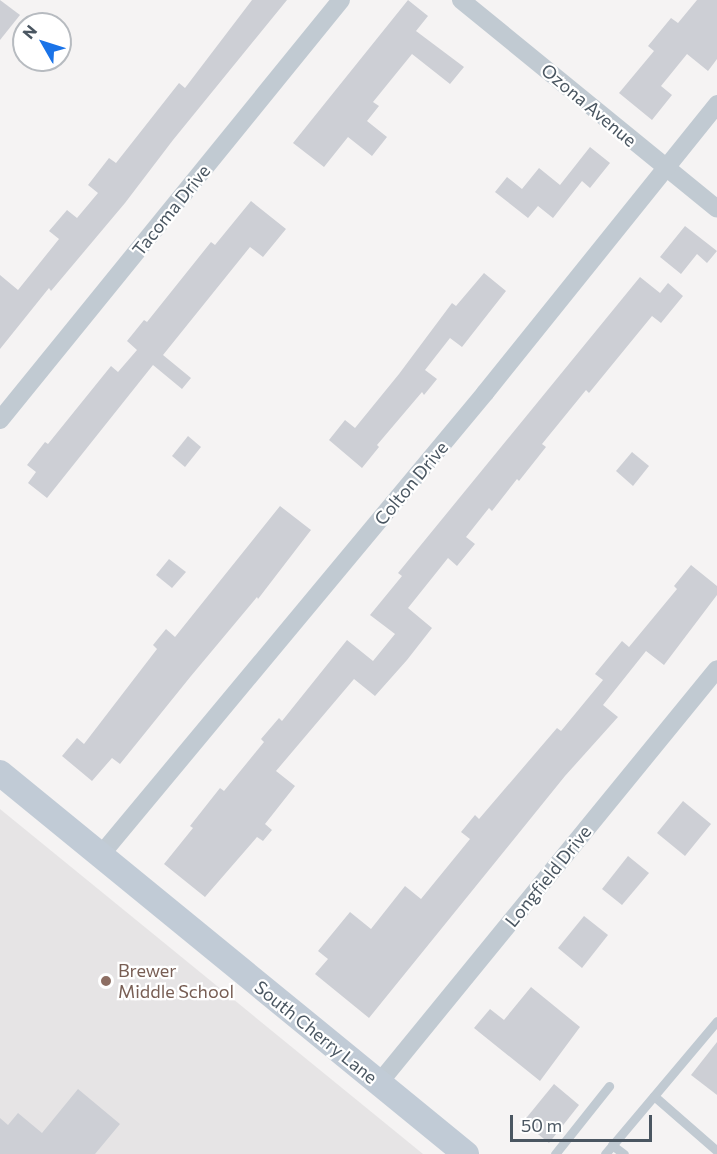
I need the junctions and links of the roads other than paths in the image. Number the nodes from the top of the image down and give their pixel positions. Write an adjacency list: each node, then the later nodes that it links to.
1 (341, 0): 6 (street, Tacoma Drive)
2 (461, 0): 4 (street, Ozona Avenue)
3 (717, 104): 4 (street, Colton Drive)
4 (666, 168): 5 (street, Ozona Avenue); 9 (street, Colton Drive)
5 (717, 209)
6 (0, 420)
7 (717, 669): 11 (street, Longfield Drive)
8 (0, 773): 9 (street, South Cherry Lane)
9 (99, 857): 11 (street, South Cherry Lane)
10 (717, 1021): 13 (lane)
11 (379, 1083): 16 (street, South Cherry Lane)
12 (609, 1086): 17 (lane)
13 (654, 1096): 14 (lane); 15 (lane)
14 (612, 1145): 18 (lane); 19 (lane)
15 (717, 1151)
16 (466, 1154)
17 (555, 1154)
18 (605, 1154)
19 (624, 1154)

